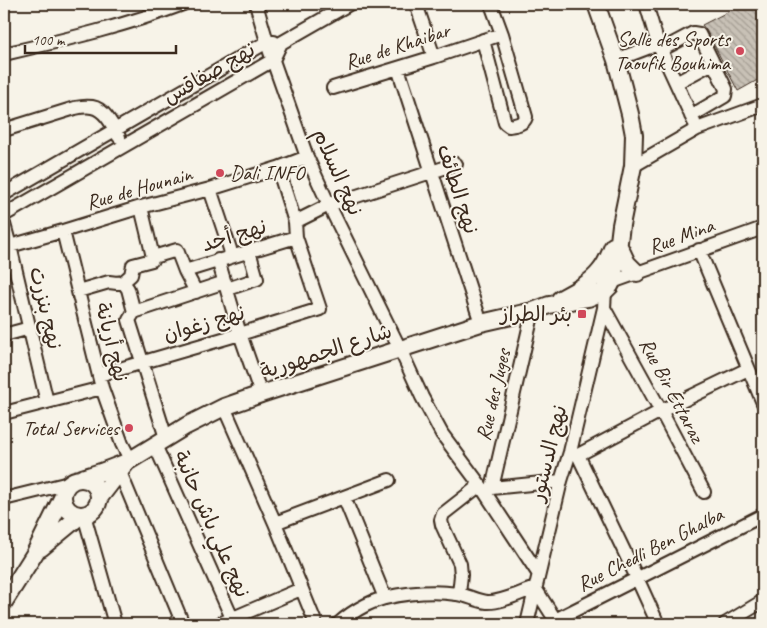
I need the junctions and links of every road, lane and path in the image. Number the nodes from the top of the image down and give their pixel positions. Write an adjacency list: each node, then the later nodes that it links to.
1 (183, 4): 14 (street)
2 (256, 4): 11 (street, نهج السلام)
3 (349, 4): 8 (street)
4 (416, 4): 15 (street)
5 (491, 4): 9 (street)
6 (596, 4): 17 (main road)
7 (646, 4): 13 (street)
8 (335, 8): 12 (street)
9 (502, 34): 10 (street, Rue de Khaibar); 10 (street)
10 (483, 40): 15 (street, Rue de Khaibar)
11 (267, 42): 12 (street, نهج صفاقس); 16 (street, نهج السلام); 26 (street, نهج صفاقس)
12 (281, 43): 16 (street, نهج صفاقس)
13 (660, 47): 17 (street); 20 (street); 23 (street)
14 (4, 54)
15 (434, 57): 19 (street, Rue de Khaibar)
16 (273, 60): 27 (street, نهج صفاقس); 28 (street, نهج السلام)
17 (616, 60): 30 (main road)
18 (709, 65): 20 (street)
19 (398, 68): 21 (street, Rue de Khaibar); 32 (street, نهج الطائف)
20 (676, 83): 23 (street)
21 (333, 88)
22 (763, 106): 24 (street)
23 (691, 116): 24 (street)
24 (697, 129): 30 (street)
25 (4, 130): 26 (street)
26 (115, 130): 27 (street); 34 (street, نهج صفاقس)
27 (124, 145): 37 (street, نهج صفاقس)
28 (307, 157): 31 (street, Rue de Hounain); 35 (street, نهج السلام)
29 (456, 164): 32 (street, نهج أحد)
30 (633, 166): 40 (main road)
31 (278, 168): 33 (street, Rue de Hounain); 38 (street)
32 (431, 172): 35 (street, نهج أحد); 60 (street, نهج الطائف)
33 (210, 189): 36 (street, Rue de Hounain); 49 (street)
34 (4, 194)
35 (329, 205): 38 (street, نهج أحد); 64 (street, نهج السلام)
36 (141, 207): 42 (street, Rue de Hounain); 48 (street)
37 (4, 215)
38 (295, 222): 43 (street)
39 (4, 224): 44 (street, نهج بنزرت)
40 (621, 225): 45 (main road); 52 (main road)
41 (763, 228): 46 (street, Rue Mina)
42 (64, 231): 44 (street, Rue de Hounain); 55 (street, نهج أريانة)
43 (296, 237): 47 (street, نهج أحد); 62 (street, نهج زغوان)
44 (10, 246): 61 (street, نهج بنزرت)
45 (619, 246): 51 (main road); 52 (main road)
46 (699, 250): 51 (street, Rue Mina); 66 (street)
47 (249, 251): 49 (street, نهج أحد); 54 (street)
48 (153, 257): 50 (street); 53 (street)
49 (224, 258): 50 (street, نهج أحد); 54 (street)
50 (185, 271): 56 (street)
51 (637, 273): 52 (street, Rue Mina)
52 (606, 281): 57 (street, نهج الدستور); 58 (main road, شارع الجمهورية)
53 (123, 282): 55 (street); 59 (street, نهج علي باش حانبة)
54 (226, 286): 56 (street); 62 (street)
55 (78, 291): 67 (street, نهج أريانة)
56 (196, 292): 59 (street)
57 (604, 308): 74 (street, Rue Bir Ettaraz); 77 (street, نهج الدستور)
58 (533, 311): 60 (main road, شارع الجمهورية); 82 (street, Rue des Juges)
59 (134, 312): 65 (street, نهج علي باش حانبة)
60 (481, 323): 64 (main road, شارع الجمهورية)
61 (30, 328): 63 (street); 71 (street, نهج بنزرت)
62 (240, 334): 65 (street, نهج زغوان); 70 (street)
63 (4, 335)
64 (400, 349): 70 (main road, شارع الجمهورية); 82 (street, نهج السلام)
65 (142, 362): 67 (street, نهج زغوان); 76 (street, نهج علي باش حانبة)
66 (748, 368): 68 (street); 74 (street)
67 (99, 375): 69 (street, نهج أريانة)
68 (759, 381): 72 (street)
69 (102, 388): 71 (street); 78 (street, نهج أريانة)
70 (261, 394): 73 (main road, شارع الجمهورية)
71 (47, 402): 75 (street)
72 (763, 403)
73 (224, 407): 76 (main road, شارع الجمهورية); 89 (street)
74 (661, 411): 77 (street); 83 (street, Rue Bir Ettaraz)
75 (4, 413)
76 (160, 442): 78 (main road, شارع الجمهورية); 99 (street, نهج علي باش حانبة)
77 (574, 454): 80 (street, نهج الدستور); 92 (street)
78 (126, 464): 81 (main road, شارع الجمهورية); 84 (main road); 102 (street, نهج أريانة)
79 (389, 480): 85 (street)
80 (561, 481): 82 (street); 91 (street, نهج الدستور)
81 (71, 486): 84 (main road); 86 (street); 87 (main road); 90 (main road)
82 (485, 489): 91 (street, نهج السلام); 95 (street)
83 (704, 492)
84 (100, 497): 87 (main road)
85 (344, 497): 89 (street); 96 (street)
86 (4, 499)
87 (82, 515): 90 (main road); 101 (street)
88 (763, 515): 92 (street, Rue Chedli Ben Ghalba)
89 (275, 523): 94 (street)
90 (36, 552): 97 (main road)
91 (538, 573): 93 (street, نهج الدستور)
92 (638, 578): 100 (street, Rue Chedli Ben Ghalba); 107 (street)
93 (535, 588): 95 (street); 100 (street); 106 (street, نهج الدستور)
94 (301, 589): 99 (street); 104 (street)
95 (459, 594): 96 (street)
96 (385, 598): 105 (street)
97 (4, 602)
98 (763, 602): 108 (street)
99 (232, 618): 103 (street)
100 (557, 622)
101 (115, 624)
102 (183, 624)
103 (219, 624)
104 (316, 624)
105 (338, 624)
106 (527, 624)
107 (658, 624)
108 (725, 624)

